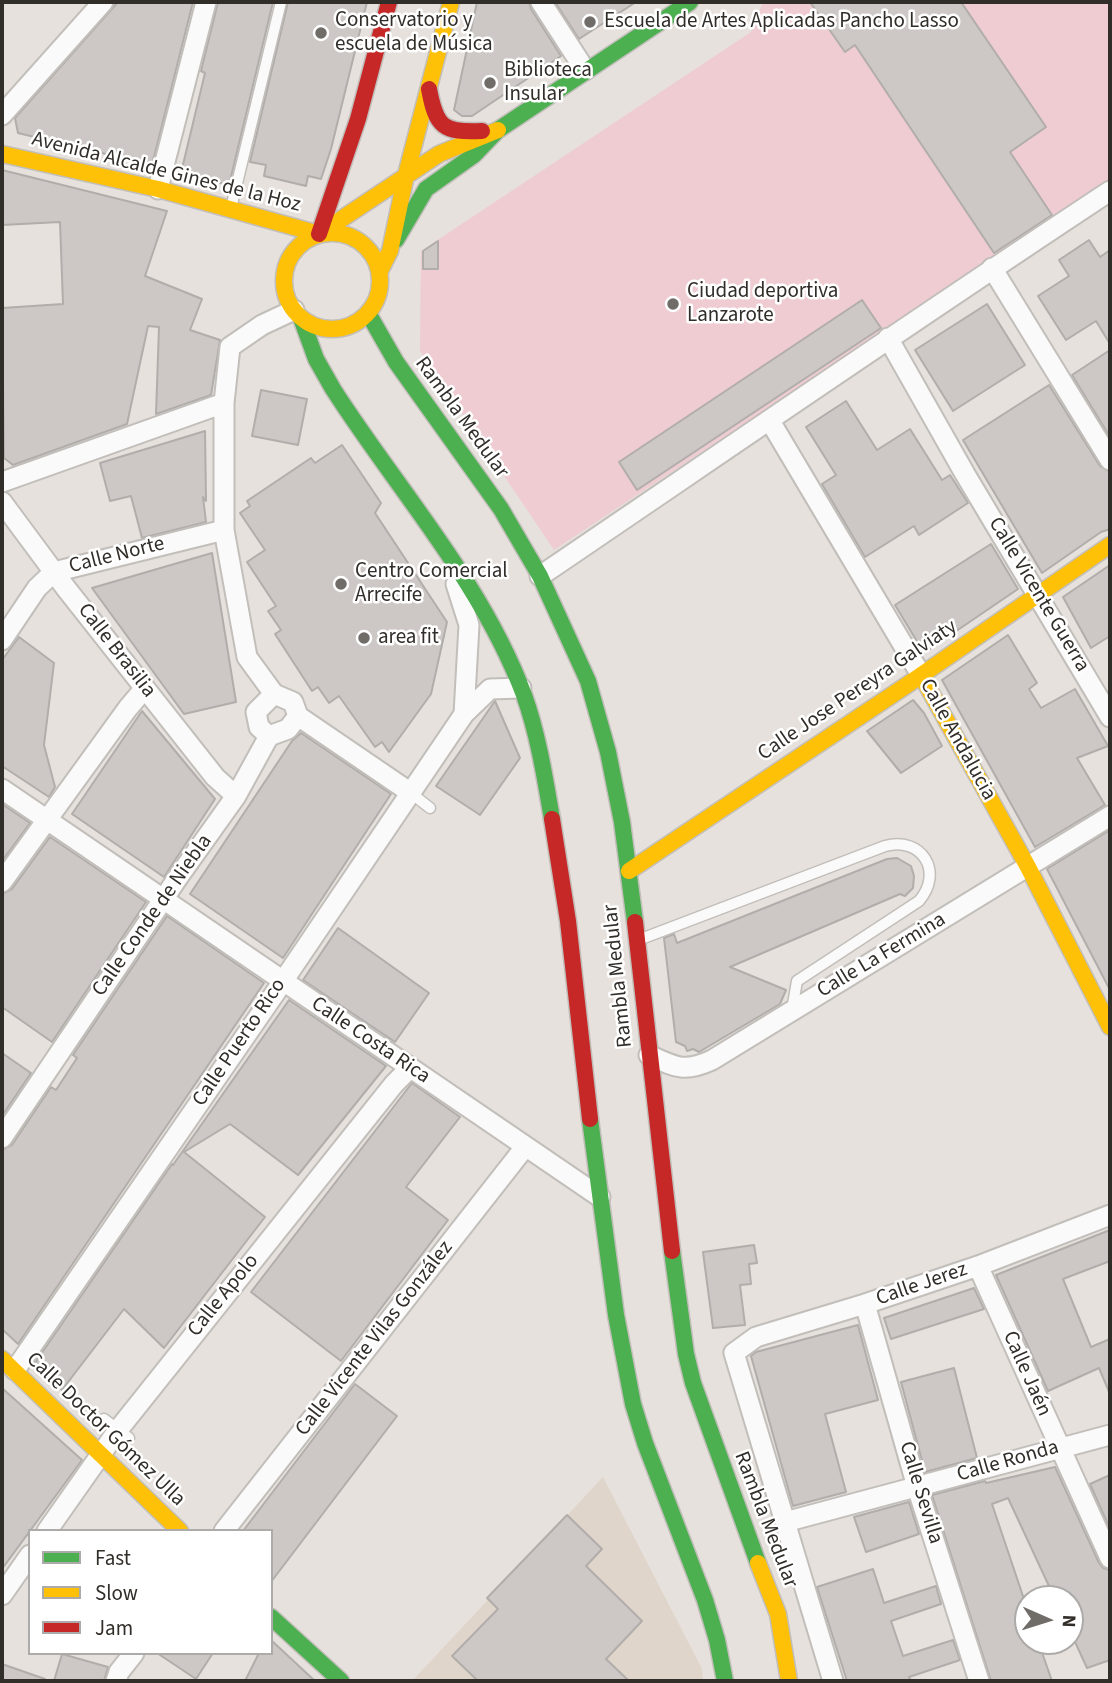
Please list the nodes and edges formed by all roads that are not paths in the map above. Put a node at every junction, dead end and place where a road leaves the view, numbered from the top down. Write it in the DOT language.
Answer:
graph roads {
  1 [pos="103,2"];
  2 [pos="206,2"];
  3 [pos="281,2"];
  4 [pos="389,2"];
  5 [pos="452,2"];
  6 [pos="541,2"];
  7 [pos="690,2"];
  8 [pos="585,71"];
  9 [pos="429,89"];
  10 [pos="2,115"];
  11 [pos="498,130"];
  12 [pos="2,154"];
  13 [pos="406,175"];
  14 [pos="158,189"];
  15 [pos="1110,191"];
  16 [pos="230,208"];
  17 [pos="320,234"];
  18 [pos="390,251"];
  19 [pos="992,268"];
  20 [pos="380,271"];
  21 [pos="368,313"];
  22 [pos="298,314"];
  23 [pos="888,338"];
  24 [pos="224,402"];
  25 [pos="770,421"];
  26 [pos="1110,460"];
  27 [pos="2,482"];
  28 [pos="2,502"];
  29 [pos="224,530"];
  30 [pos="1110,545"];
  31 [pos="449,561"];
  32 [pos="54,572"];
  33 [pos="540,576"];
  34 [pos="1038,594"];
  35 [pos="2,640"];
  36 [pos="921,675"];
  37 [pos="145,688"];
  38 [pos="521,688"];
  39 [pos="274,694"];
  40 [pos="464,714"];
  41 [pos="298,716"];
  42 [pos="1110,716"];
  43 [pos="269,736"];
  44 [pos="2,789"];
  45 [pos="411,793"];
  46 [pos="236,796"];
  47 [pos="430,808"];
  48 [pos="1110,816"];
  49 [pos="48,819"];
  50 [pos="1028,867"];
  51 [pos="629,871"];
  52 [pos="2,882"];
  53 [pos="165,899"];
  54 [pos="637,940"];
  55 [pos="283,979"];
  56 [pos="792,1010"];
  57 [pos="1110,1027"];
  58 [pos="649,1055"];
  59 [pos="410,1068"];
  60 [pos="2,1138"];
  61 [pos="525,1147"];
  62 [pos="600,1197"];
  63 [pos="1110,1215"];
  64 [pos="978,1266"];
  65 [pos="865,1304"];
  66 [pos="8,1365"];
  67 [pos="1110,1435"];
  68 [pos="1059,1447"];
  69 [pos="100,1455"];
  70 [pos="917,1488"];
  71 [pos="785,1522"];
  72 [pos="48,1529"];
  73 [pos="178,1529"];
  74 [pos="226,1529"];
  75 [pos="28,1558"];
  76 [pos="1110,1558"];
  77 [pos="2,1595"];
  78 [pos="273,1619"];
  79 [pos="133,1655"];
  80 [pos="116,1681"];
  81 [pos="341,1681"];
  82 [pos="725,1681"];
  83 [pos="789,1681"];
  84 [pos="833,1681"];
  85 [pos="979,1681"];
  1 -- 10 [label="street"];
  2 -- 14 [label="street"];
  3 -- 16 [label="lane"];
  4 -- 17 [label="main road"];
  5 -- 9 [label="main road"];
  6 -- 8 [label="street"];
  7 -- 8 [label="main road"];
  8 -- 11 [label="main road"];
  9 -- 11 [label="main road"];
  9 -- 13 [label="main road"];
  11 -- 13 [label="main road"];
  11 -- 18 [label="main road"];
  12 -- 14 [label="main road, Avenida Alcalde Gines de la Hoz"];
  13 -- 17 [label="main road"];
  13 -- 18 [label="main road"];
  14 -- 16 [label="main road, Avenida Alcalde Gines de la Hoz"];
  15 -- 19 [label="street"];
  16 -- 17 [label="main road, Avenida Alcalde Gines de la Hoz"];
  17 -- 20 [label="main road"];
  17 -- 22 [label="main road"];
  18 -- 20 [label="main road"];
  19 -- 23 [label="street"];
  19 -- 26 [label="street"];
  20 -- 21 [label="main road"];
  21 -- 22 [label="main road"];
  21 -- 33 [label="main road, Rambla Medular"];
  22 -- 24 [label="street"];
  22 -- 31 [label="main road"];
  23 -- 25 [label="street"];
  23 -- 34 [label="street, Calle Vicente Guerra"];
  24 -- 27 [label="street"];
  24 -- 29 [label="street"];
  25 -- 33 [label="street"];
  25 -- 36 [label="street, Calle Andalucia"];
  28 -- 32 [label="street, Calle Brasilia"];
  29 -- 32 [label="street, Calle Norte"];
  29 -- 39 [label="street"];
  30 -- 34 [label="main road, Calle Jose Pereyra Galviaty"];
  31 -- 38 [label="main road"];
  31 -- 40 [label="street"];
  32 -- 35 [label="street, Calle Norte"];
  32 -- 37 [label="street, Calle Brasilia"];
  33 -- 51 [label="main road, Rambla Medular"];
  34 -- 36 [label="main road, Calle Jose Pereyra Galviaty"];
  34 -- 42 [label="street, Calle Vicente Guerra"];
  36 -- 50 [label="main road, Calle Andalucia"];
  36 -- 51 [label="main road, Calle Jose Pereyra Galviaty"];
  37 -- 46 [label="street, Calle Brasilia"];
  37 -- 49 [label="street"];
  38 -- 40 [label="street, Calle Puerto Rico"];
  38 -- 62 [label="main road"];
  39 -- 41 [label="street"];
  39 -- 43 [label="street"];
  40 -- 45 [label="street, Calle Puerto Rico"];
  41 -- 43 [label="street"];
  41 -- 45 [label="street"];
  43 -- 46 [label="street, Calle Conde de Niebla"];
  44 -- 49 [label="street, Calle Costa Rica"];
  45 -- 47 [label="lane"];
  45 -- 55 [label="street, Calle Puerto Rico"];
  46 -- 53 [label="street, Calle Conde de Niebla"];
  48 -- 50 [label="street, Calle La Fermina"];
  49 -- 52 [label="street"];
  49 -- 53 [label="street, Calle Costa Rica"];
  50 -- 56 [label="street, Calle La Fermina"];
  50 -- 57 [label="main road, Calle Andalucia"];
  51 -- 54 [label="main road, Rambla Medular"];
  53 -- 55 [label="street, Calle Costa Rica"];
  53 -- 60 [label="street, Calle Conde de Niebla"];
  54 -- 56 [label="lane"];
  54 -- 58 [label="main road, Rambla Medular"];
  55 -- 59 [label="street, Calle Costa Rica"];
  55 -- 66 [label="street, Calle Puerto Rico"];
  56 -- 58 [label="street, Calle La Fermina"];
  58 -- 83 [label="main road, Rambla Medular"];
  59 -- 61 [label="street, Calle Costa Rica"];
  59 -- 69 [label="street, Calle Apolo"];
  61 -- 62 [label="street, Calle Costa Rica"];
  61 -- 74 [label="street, Calle Vicente Vilas González"];
  62 -- 82 [label="main road"];
  63 -- 64 [label="street, Calle Jerez"];
  64 -- 65 [label="street, Calle Jerez"];
  64 -- 68 [label="street, Calle Jaén"];
  65 -- 70 [label="street, Calle Sevilla"];
  65 -- 71 [label="street, Calle Jerez"];
  66 -- 69 [label="main road, Calle Doctor Gómez Ulla"];
  67 -- 68 [label="street, Calle Ronda"];
  68 -- 70 [label="street, Calle Ronda"];
  68 -- 76 [label="street, Calle Jaén"];
  69 -- 72 [label="street, Calle Apolo"];
  69 -- 73 [label="main road, Calle Doctor Gómez Ulla"];
  70 -- 71 [label="street, Calle Ronda"];
  70 -- 85 [label="street, Calle Sevilla"];
  71 -- 84 [label="street"];
  75 -- 77 [label="street"];
  78 -- 81 [label="main road"];
  79 -- 80 [label="street"];
}
